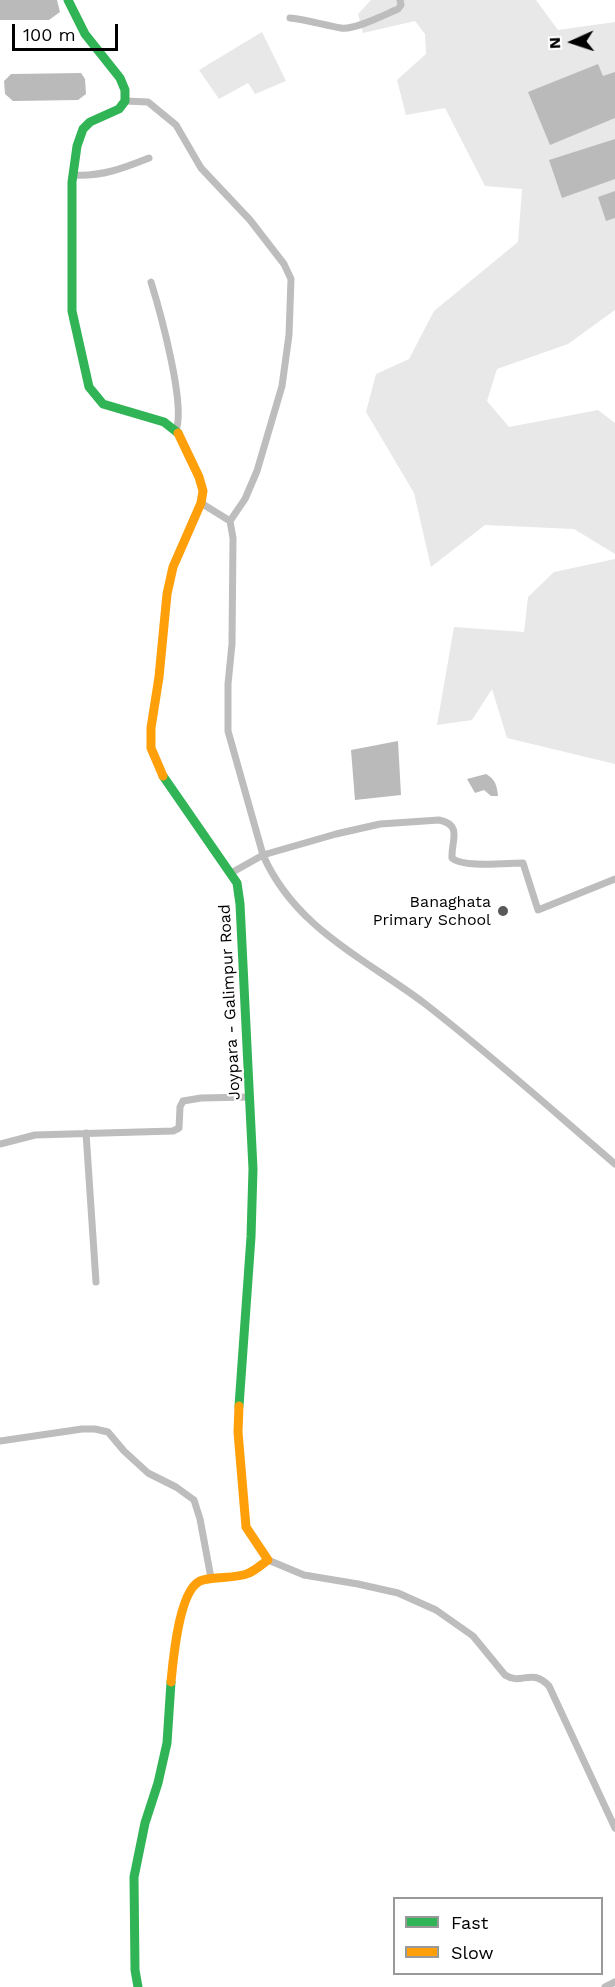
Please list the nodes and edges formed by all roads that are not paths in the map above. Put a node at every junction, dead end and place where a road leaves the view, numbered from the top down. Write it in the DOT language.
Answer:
graph roads {
  1 [pos="68,0"];
  2 [pos="400,0"];
  3 [pos="290,18"];
  4 [pos="125,101"];
  5 [pos="149,158"];
  6 [pos="73,175"];
  7 [pos="151,282"];
  8 [pos="176,430"];
  9 [pos="201,503"];
  10 [pos="230,521"];
  11 [pos="262,855"];
  12 [pos="231,873"];
  13 [pos="615,879"];
  14 [pos="250,1097"];
  15 [pos="86,1133"];
  16 [pos="0,1144"];
  17 [pos="615,1164"];
  18 [pos="96,1282"];
  19 [pos="0,1442"];
  20 [pos="268,1560"];
  21 [pos="211,1578"];
  22 [pos="615,1828"];
  23 [pos="615,1982"];
  24 [pos="138,1987"];
  25 [pos="604,1987"];
  1 -- 4 [label="street"];
  2 -- 3 [label="street"];
  4 -- 6 [label="street"];
  4 -- 10 [label="street"];
  5 -- 6 [label="street"];
  6 -- 8 [label="street"];
  7 -- 8 [label="street"];
  8 -- 9 [label="street"];
  9 -- 10 [label="street"];
  9 -- 12 [label="street, Joypara - Galimpur Road"];
  10 -- 11 [label="street"];
  11 -- 12 [label="street"];
  11 -- 13 [label="street"];
  11 -- 17 [label="street"];
  12 -- 14 [label="street, Joypara - Galimpur Road"];
  14 -- 15 [label="street"];
  14 -- 20 [label="street, Joypara - Galimpur Road"];
  15 -- 16 [label="street"];
  15 -- 18 [label="street"];
  19 -- 21 [label="street"];
  20 -- 21 [label="street"];
  20 -- 22 [label="street"];
  21 -- 24 [label="street"];
  23 -- 25 [label="street"];
}
